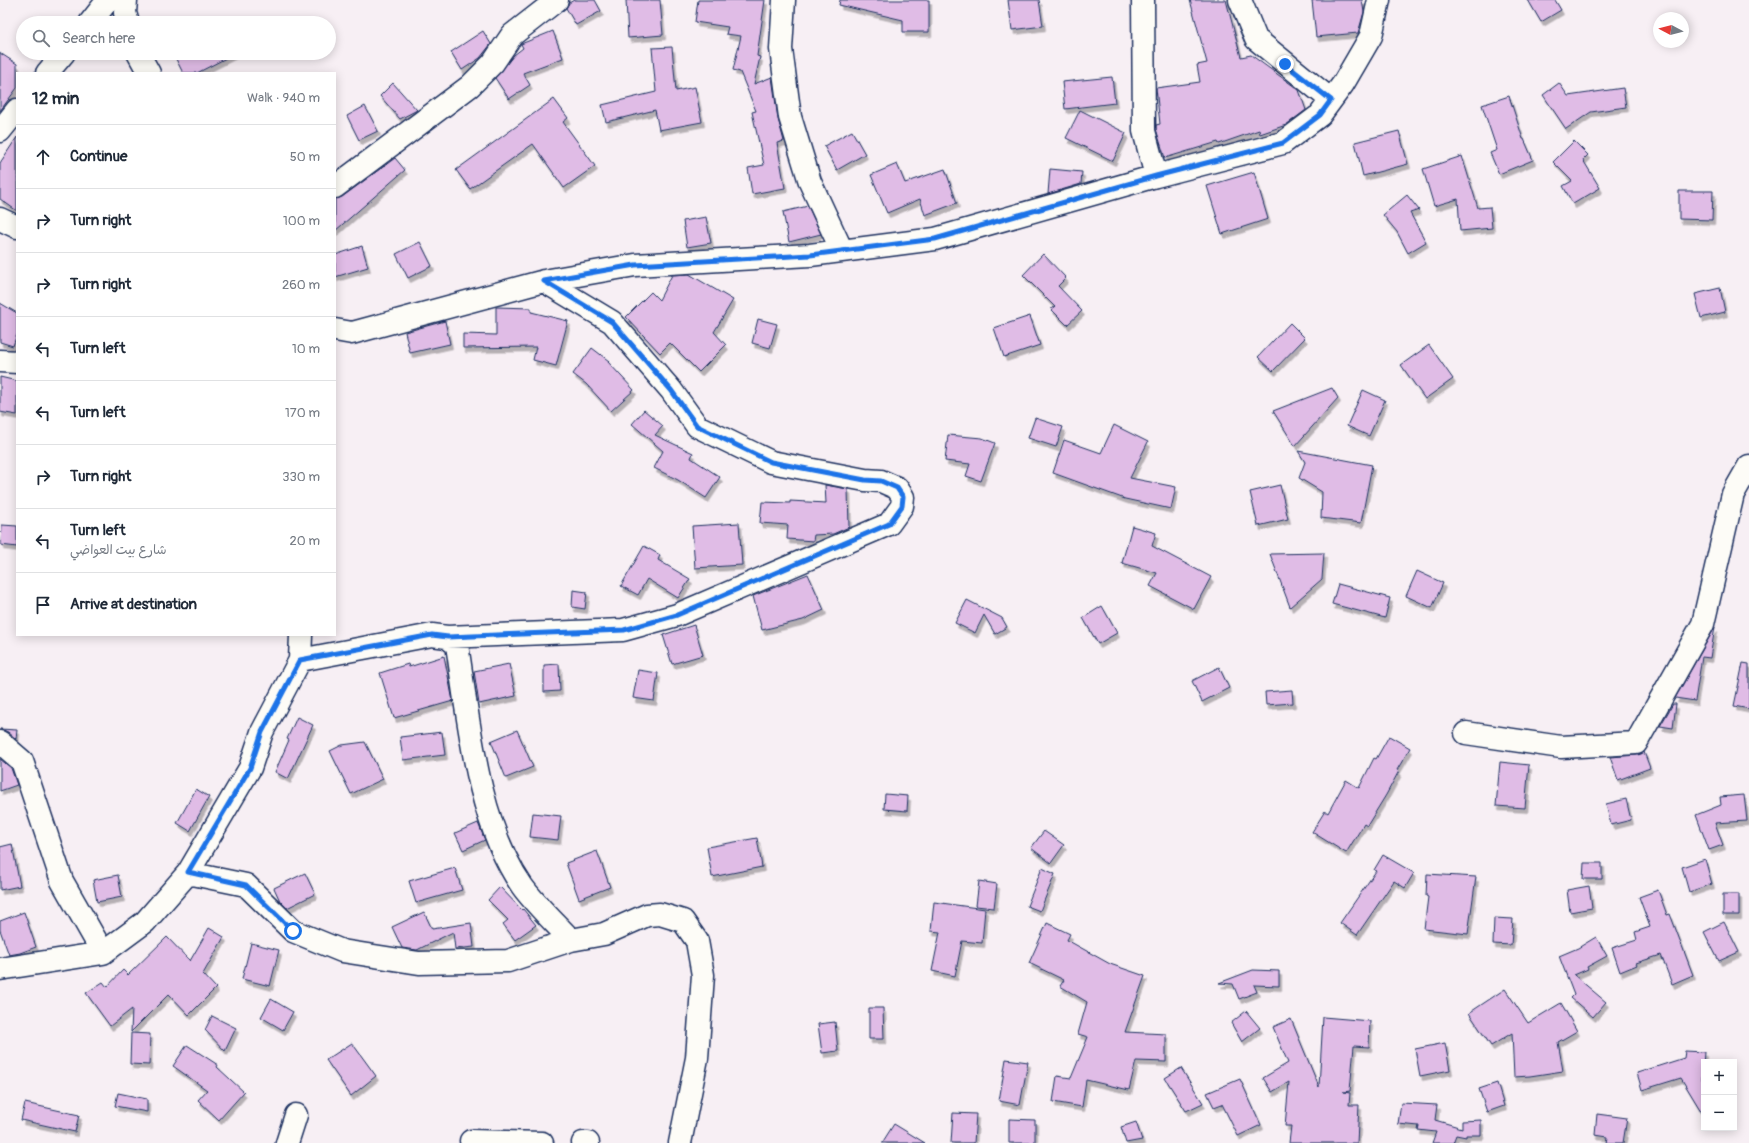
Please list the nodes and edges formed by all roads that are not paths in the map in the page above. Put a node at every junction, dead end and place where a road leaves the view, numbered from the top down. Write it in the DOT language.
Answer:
graph roads {
  1 [pos="108,0"];
  2 [pos="126,0"];
  3 [pos="557,0"];
  4 [pos="784,0"];
  5 [pos="1143,0"];
  6 [pos="1240,0"];
  7 [pos="1379,0"];
  8 [pos="95,16"];
  9 [pos="126,16"];
  10 [pos="58,60"];
  11 [pos="142,60"];
  12 [pos="48,72"];
  13 [pos="148,72"];
  14 [pos="1331,100"];
  15 [pos="16,111"];
  16 [pos="0,131"];
  17 [pos="1156,176"];
  18 [pos="336,186"];
  19 [pos="0,219"];
  20 [pos="16,227"];
  21 [pos="842,251"];
  22 [pos="544,281"];
  23 [pos="336,330"];
  24 [pos="0,361"];
  25 [pos="16,362"];
  26 [pos="1749,466"];
  27 [pos="301,636"];
  28 [pos="448,637"];
  29 [pos="300,660"];
  30 [pos="1466,733"];
  31 [pos="0,742"];
  32 [pos="188,872"];
  33 [pos="571,940"];
  34 [pos="103,953"];
  35 [pos="0,969"];
  36 [pos="296,1115"];
  37 [pos="471,1141"];
  38 [pos="287,1143"];
  39 [pos="542,1143"];
  40 [pos="583,1143"];
  41 [pos="588,1143"];
  42 [pos="680,1143"];
  1 -- 8 [label="street"];
  2 -- 9 [label="street"];
  3 -- 18 [label="street"];
  4 -- 21 [label="street"];
  5 -- 17 [label="street"];
  6 -- 14 [label="street"];
  7 -- 14 [label="street"];
  10 -- 12 [label="street"];
  11 -- 13 [label="street"];
  14 -- 17 [label="street"];
  15 -- 16 [label="street"];
  17 -- 21 [label="street"];
  19 -- 20 [label="street"];
  21 -- 22 [label="street"];
  22 -- 23 [label="street"];
  22 -- 28 [label="street"];
  24 -- 25 [label="street"];
  26 -- 30 [label="street"];
  27 -- 29 [label="street"];
  28 -- 29 [label="street"];
  28 -- 33 [label="street"];
  29 -- 32 [label="street"];
  31 -- 34 [label="street"];
  32 -- 33 [label="street"];
  32 -- 34 [label="street"];
  33 -- 42 [label="street"];
  34 -- 35 [label="street"];
  36 -- 38 [label="street"];
  37 -- 39 [label="street"];
  40 -- 41 [label="street"];
}
